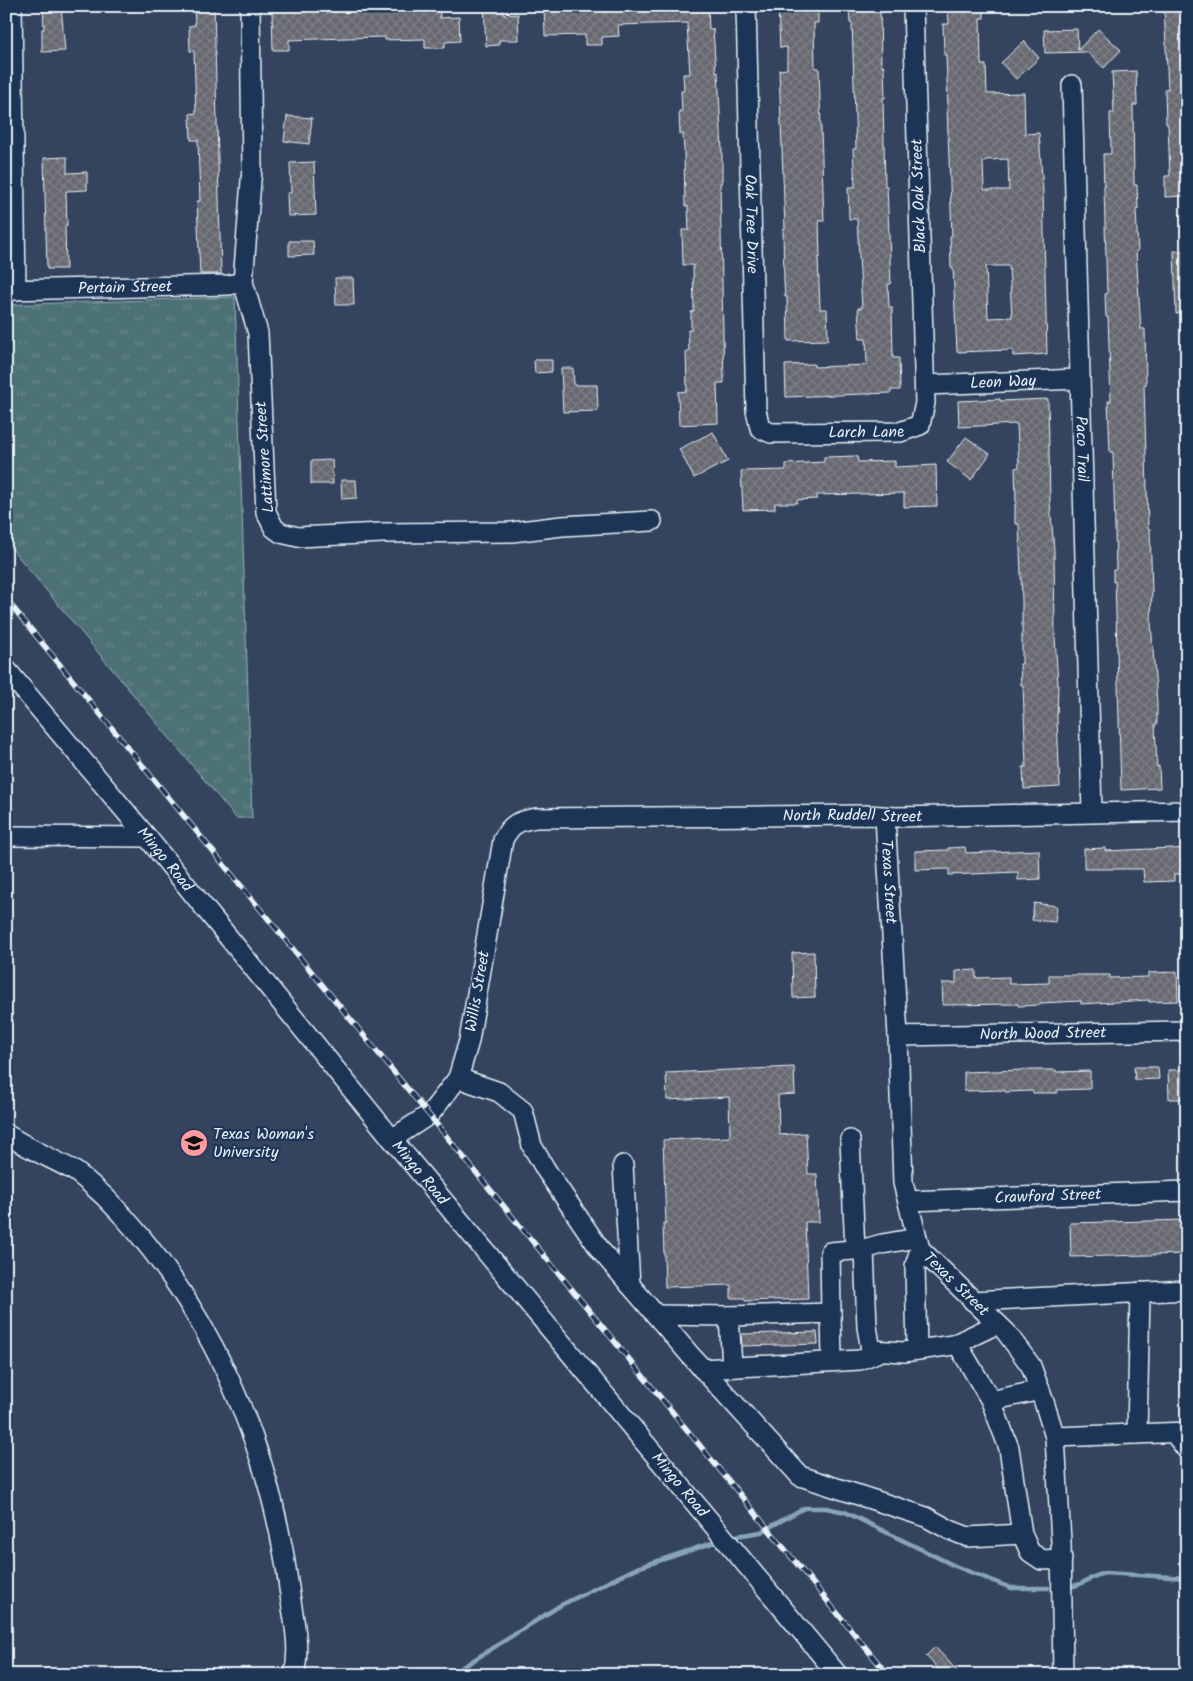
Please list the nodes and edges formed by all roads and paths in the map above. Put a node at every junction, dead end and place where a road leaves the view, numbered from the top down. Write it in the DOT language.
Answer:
graph roads {
  1 [pos="12,6"];
  2 [pos="250,6"];
  3 [pos="746,6"];
  4 [pos="913,6"];
  5 [pos="1072,85"];
  6 [pos="244,282"];
  7 [pos="11,290"];
  8 [pos="1079,379"];
  9 [pos="925,385"];
  10 [pos="771,434"];
  11 [pos="652,521"];
  12 [pos="6,670"];
  13 [pos="1187,811"];
  14 [pos="1092,812"];
  15 [pos="886,817"];
  16 [pos="519,821"];
  17 [pos="6,836"];
  18 [pos="147,837"];
  19 [pos="1187,1031"];
  20 [pos="898,1036"];
  21 [pos="458,1078"];
  22 [pos="6,1134"];
  23 [pos="392,1139"];
  24 [pos="850,1140"];
  25 [pos="623,1165"];
  26 [pos="1187,1191"];
  27 [pos="908,1202"];
  28 [pos="919,1244"];
  29 [pos="860,1250"];
  30 [pos="630,1285"];
  31 [pos="1187,1290"];
  32 [pos="1140,1292"];
  33 [pos="974,1301"];
  34 [pos="830,1313"];
  35 [pos="656,1316"];
  36 [pos="729,1316"];
  37 [pos="997,1324"];
  38 [pos="957,1343"];
  39 [pos="917,1350"];
  40 [pos="881,1351"];
  41 [pos="832,1362"];
  42 [pos="732,1367"];
  43 [pos="702,1369"];
  44 [pos="1040,1390"];
  45 [pos="992,1401"];
  46 [pos="1180,1432"];
  47 [pos="1137,1434"];
  48 [pos="1055,1437"];
  49 [pos="1187,1450"];
  50 [pos="1022,1534"];
  51 [pos="1062,1559"];
  52 [pos="294,1675"];
  53 [pos="838,1675"];
  54 [pos="1063,1675"];
  1 -- 7 [label="street"];
  2 -- 6 [label="street, Lattimore Street"];
  3 -- 10 [label="street, Oak Tree Drive"];
  4 -- 9 [label="street, Black Oak Street"];
  5 -- 8 [label="street, Paco Trail"];
  6 -- 7 [label="street, Pertain Street"];
  6 -- 11 [label="street, Lattimore Street"];
  8 -- 9 [label="street, Leon Way"];
  8 -- 14 [label="street, Paco Trail"];
  9 -- 10 [label="street, Larch Lane"];
  12 -- 18 [label="street, Mingo Road"];
  13 -- 14 [label="street, North Ruddell Street"];
  14 -- 15 [label="street, North Ruddell Street"];
  15 -- 16 [label="street, North Ruddell Street"];
  15 -- 20 [label="street, Texas Street"];
  16 -- 21 [label="street, Willis Street"];
  17 -- 18 [label="street"];
  18 -- 23 [label="street, Mingo Road"];
  19 -- 20 [label="street, North Wood Street"];
  20 -- 27 [label="street, Texas Street"];
  21 -- 23 [label="street, Willis Street"];
  21 -- 30 [label="street"];
  22 -- 52 [label="street"];
  23 -- 53 [label="street, Mingo Road"];
  24 -- 29 [label="street"];
  25 -- 30 [label="street"];
  26 -- 27 [label="street, Crawford Street"];
  27 -- 28 [label="street, Texas Street"];
  28 -- 29 [label="street"];
  28 -- 33 [label="street, Texas Street"];
  28 -- 39 [label="street"];
  29 -- 34 [label="street"];
  29 -- 40 [label="street"];
  30 -- 35 [label="street"];
  31 -- 32 [label="street"];
  32 -- 33 [label="street"];
  32 -- 47 [label="street"];
  33 -- 37 [label="street, Texas Street"];
  34 -- 36 [label="street"];
  34 -- 41 [label="street"];
  35 -- 36 [label="street"];
  35 -- 43 [label="street"];
  36 -- 42 [label="street"];
  37 -- 38 [label="street"];
  37 -- 44 [label="street, Texas Street"];
  38 -- 39 [label="street"];
  38 -- 45 [label="street"];
  39 -- 40 [label="street"];
  40 -- 41 [label="street"];
  41 -- 42 [label="street"];
  42 -- 43 [label="street"];
  43 -- 50 [label="street"];
  44 -- 45 [label="street"];
  44 -- 48 [label="street, Texas Street"];
  45 -- 50 [label="street"];
  46 -- 47 [label="street"];
  46 -- 49 [label="street"];
  47 -- 48 [label="street"];
  48 -- 51 [label="street, Texas Street"];
  50 -- 51 [label="street"];
  51 -- 54 [label="street, Texas Street"];
}
